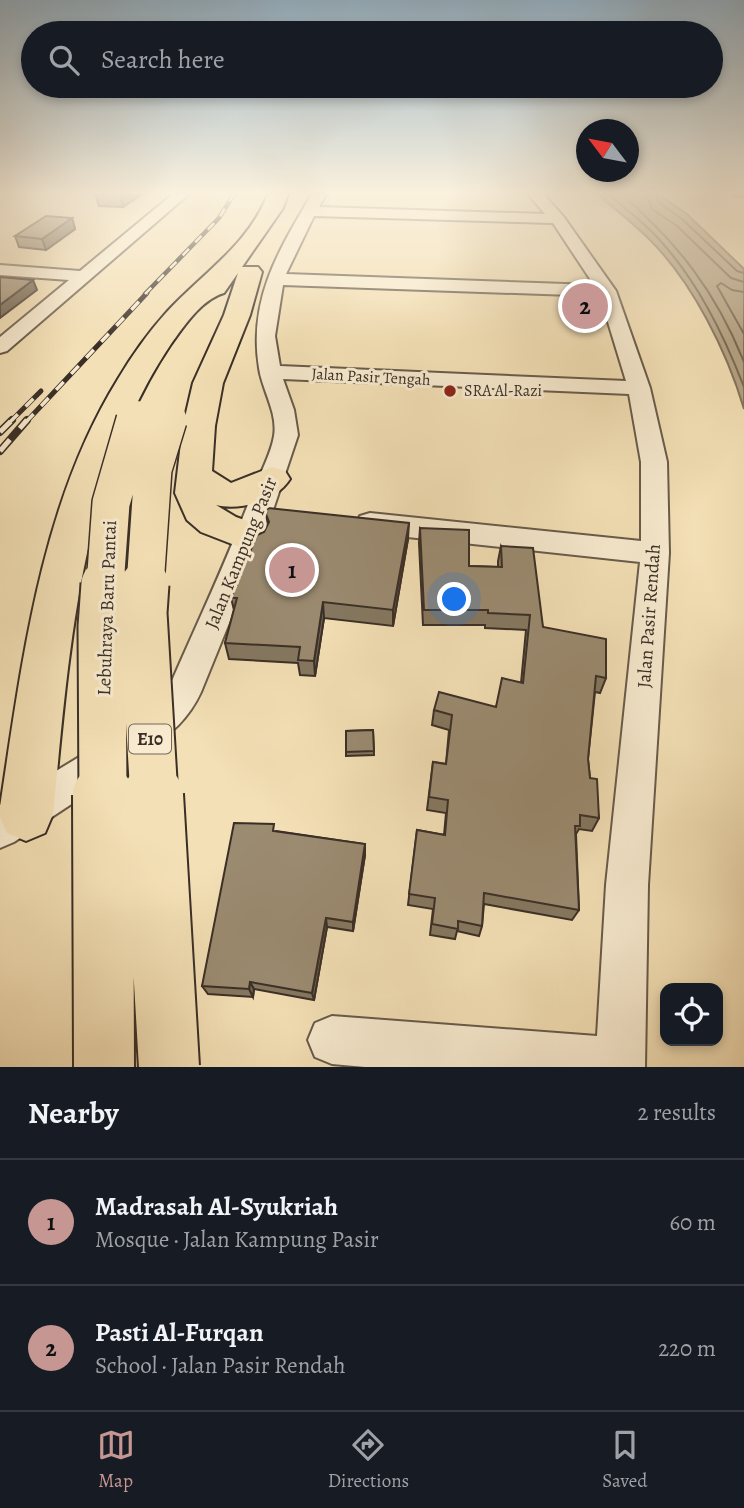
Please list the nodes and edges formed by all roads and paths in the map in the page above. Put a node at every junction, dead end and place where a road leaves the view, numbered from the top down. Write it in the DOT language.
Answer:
graph roads {
  1 [pos="116,244"];
  2 [pos="260,244"];
  3 [pos="272,244"];
  4 [pos="575,244"];
  5 [pos="0,270"];
  6 [pos="251,273"];
  7 [pos="0,279"];
  8 [pos="68,280"];
  9 [pos="607,291"];
  10 [pos="0,326"];
  11 [pos="0,347"];
  12 [pos="271,372"];
  13 [pos="639,388"];
  14 [pos="153,415"];
  15 [pos="194,474"];
  16 [pos="267,510"];
  17 [pos="341,520"];
  18 [pos="655,553"];
  19 [pos="13,821"];
  20 [pos="332,1040"];
  21 [pos="620,1065"];
  22 [pos="104,1067"];
  23 [pos="169,1067"];
  1 -- 8 [label="street"];
  2 -- 6 [label="highway, Lebuhraya Baru Pantai / E10"];
  3 -- 6 [label="highway, Lebuhraya Baru Pantai / E10"];
  4 -- 9 [label="street, Jalan Pasir Rendah"];
  5 -- 8 [label="street"];
  6 -- 9 [label="street"];
  6 -- 12 [label="street, Jalan Kampung Pasir"];
  6 -- 14 [label="highway, Lebuhraya Baru Pantai / E10"];
  6 -- 15 [label="highway"];
  6 -- 19 [label="highway"];
  7 -- 8 [label="street"];
  8 -- 10 [label="street"];
  8 -- 11 [label="street"];
  9 -- 13 [label="street, Jalan Pasir Rendah"];
  12 -- 13 [label="street, Jalan Pasir Tengah"];
  12 -- 16 [label="street, Jalan Kampung Pasir"];
  13 -- 18 [label="street, Jalan Pasir Rendah"];
  14 -- 22 [label="highway, Lebuhraya Baru Pantai / E10, bridge"];
  14 -- 23 [label="highway, Lebuhraya Baru Pantai / E10, bridge"];
  15 -- 16 [label="highway"];
  15 -- 16 [label="highway"];
  16 -- 19 [label="street, Jalan Kampung Pasir"];
  17 -- 18 [label="street"];
  18 -- 21 [label="street, Jalan Pasir Rendah"];
  20 -- 21 [label="street"];
}
